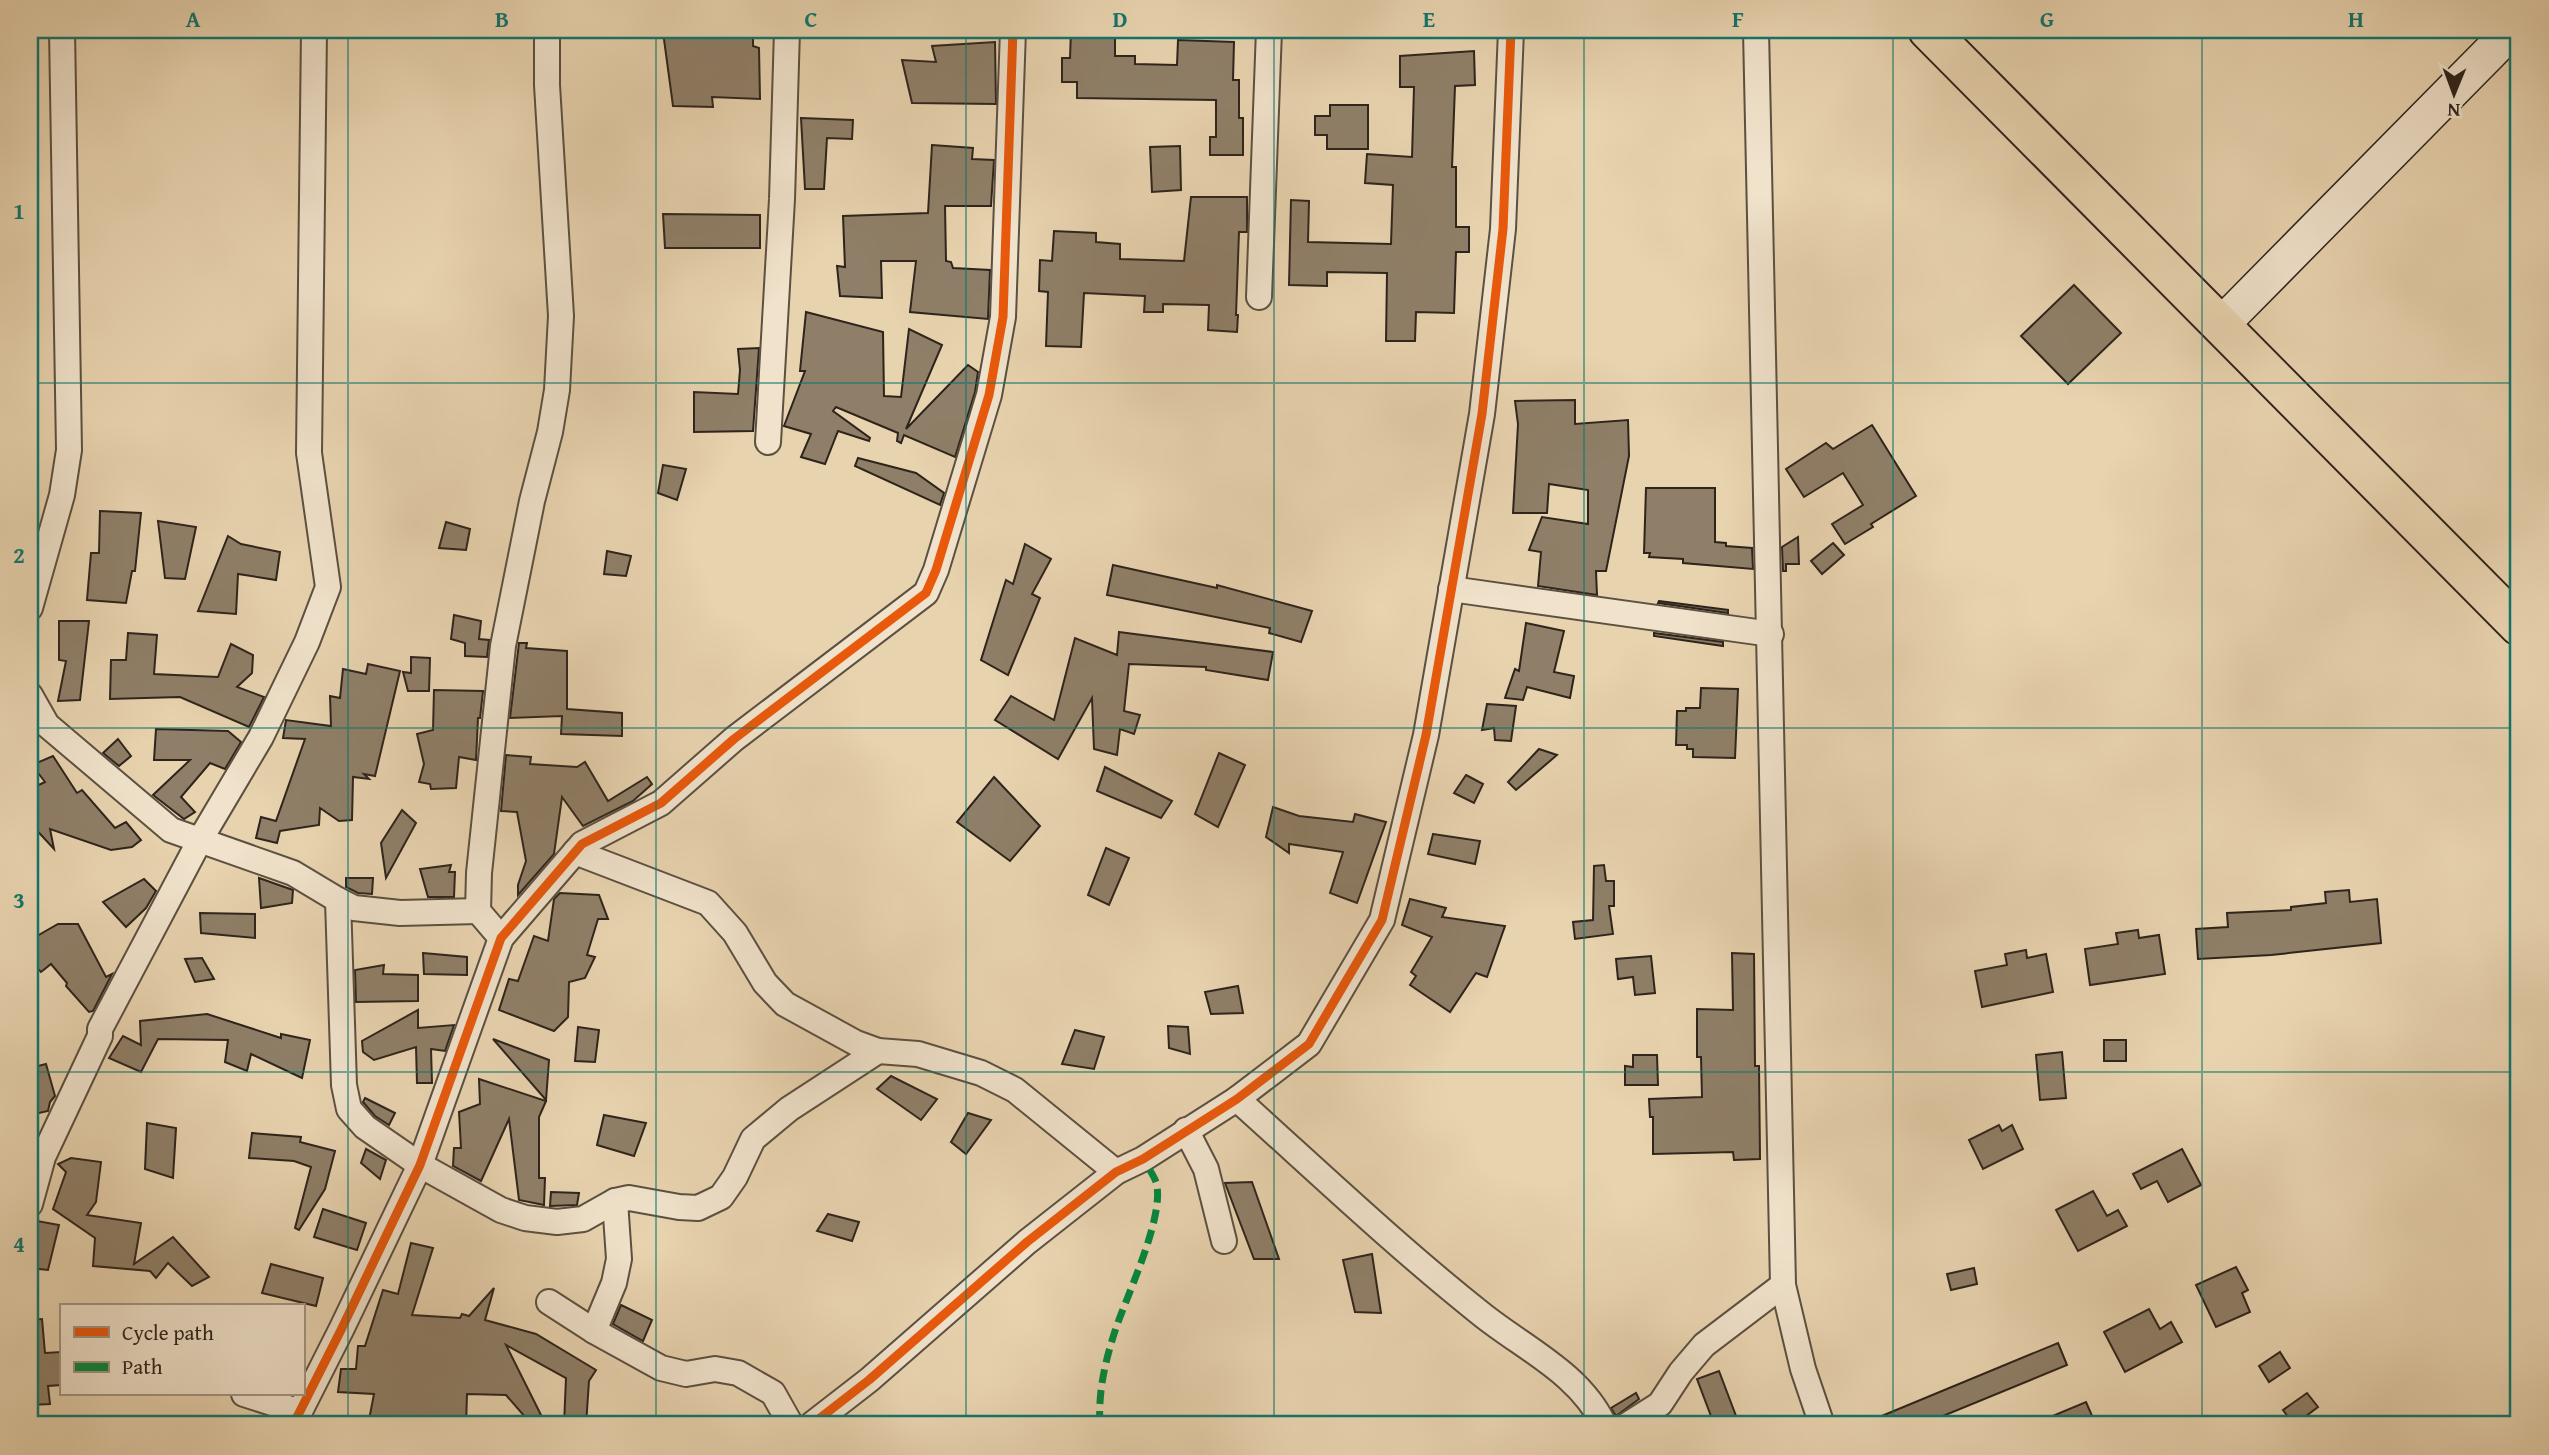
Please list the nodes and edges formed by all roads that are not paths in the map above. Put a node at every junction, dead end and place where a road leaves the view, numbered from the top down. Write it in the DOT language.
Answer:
graph roads {
  1 [pos="62,30"];
  2 [pos="314,30"];
  3 [pos="547,30"];
  4 [pos="788,30"];
  5 [pos="1013,30"];
  6 [pos="1269,30"];
  7 [pos="1510,30"];
  8 [pos="1756,30"];
  9 [pos="1928,30"];
  10 [pos="2512,30"];
  11 [pos="1259,297"];
  12 [pos="2221,326"];
  13 [pos="768,443"];
  14 [pos="1451,589"];
  15 [pos="30,608"];
  16 [pos="2519,626"];
  17 [pos="1771,634"];
  18 [pos="30,695"];
  19 [pos="200,840"];
  20 [pos="575,852"];
  21 [pos="338,901"];
  22 [pos="478,911"];
  23 [pos="501,938"];
  24 [pos="877,1051"];
  25 [pos="1237,1099"];
  26 [pos="1186,1130"];
  27 [pos="420,1165"];
  28 [pos="1116,1172"];
  29 [pos="615,1201"];
  30 [pos="30,1204"];
  31 [pos="1224,1241"];
  32 [pos="1783,1285"];
  33 [pos="549,1302"];
  34 [pos="594,1331"];
  35 [pos="248,1396"];
  36 [pos="296,1418"];
  37 [pos="791,1425"];
  38 [pos="811,1425"];
  39 [pos="1604,1425"];
  40 [pos="1627,1425"];
  41 [pos="1822,1425"];
  1 -- 15 [label="street"];
  2 -- 19 [label="street"];
  3 -- 22 [label="street"];
  4 -- 13 [label="street"];
  5 -- 20 [label="street"];
  6 -- 11 [label="street"];
  7 -- 14 [label="street"];
  8 -- 17 [label="street"];
  9 -- 12 [label="main road"];
  10 -- 12 [label="main road"];
  12 -- 16 [label="main road"];
  14 -- 17 [label="street"];
  14 -- 25 [label="street"];
  17 -- 32 [label="street"];
  18 -- 19 [label="street"];
  19 -- 21 [label="street"];
  19 -- 30 [label="street"];
  20 -- 23 [label="street"];
  20 -- 24 [label="street"];
  21 -- 22 [label="street"];
  21 -- 27 [label="street"];
  22 -- 23 [label="street"];
  23 -- 27 [label="street"];
  24 -- 28 [label="street"];
  24 -- 29 [label="street"];
  25 -- 26 [label="street"];
  25 -- 39 [label="street"];
  26 -- 28 [label="street"];
  26 -- 31 [label="street"];
  27 -- 29 [label="street"];
  27 -- 36 [label="street"];
  28 -- 38 [label="street"];
  29 -- 34 [label="street"];
  32 -- 40 [label="street"];
  32 -- 41 [label="street"];
  33 -- 34 [label="street"];
  34 -- 37 [label="street"];
  35 -- 36 [label="street"];
}
